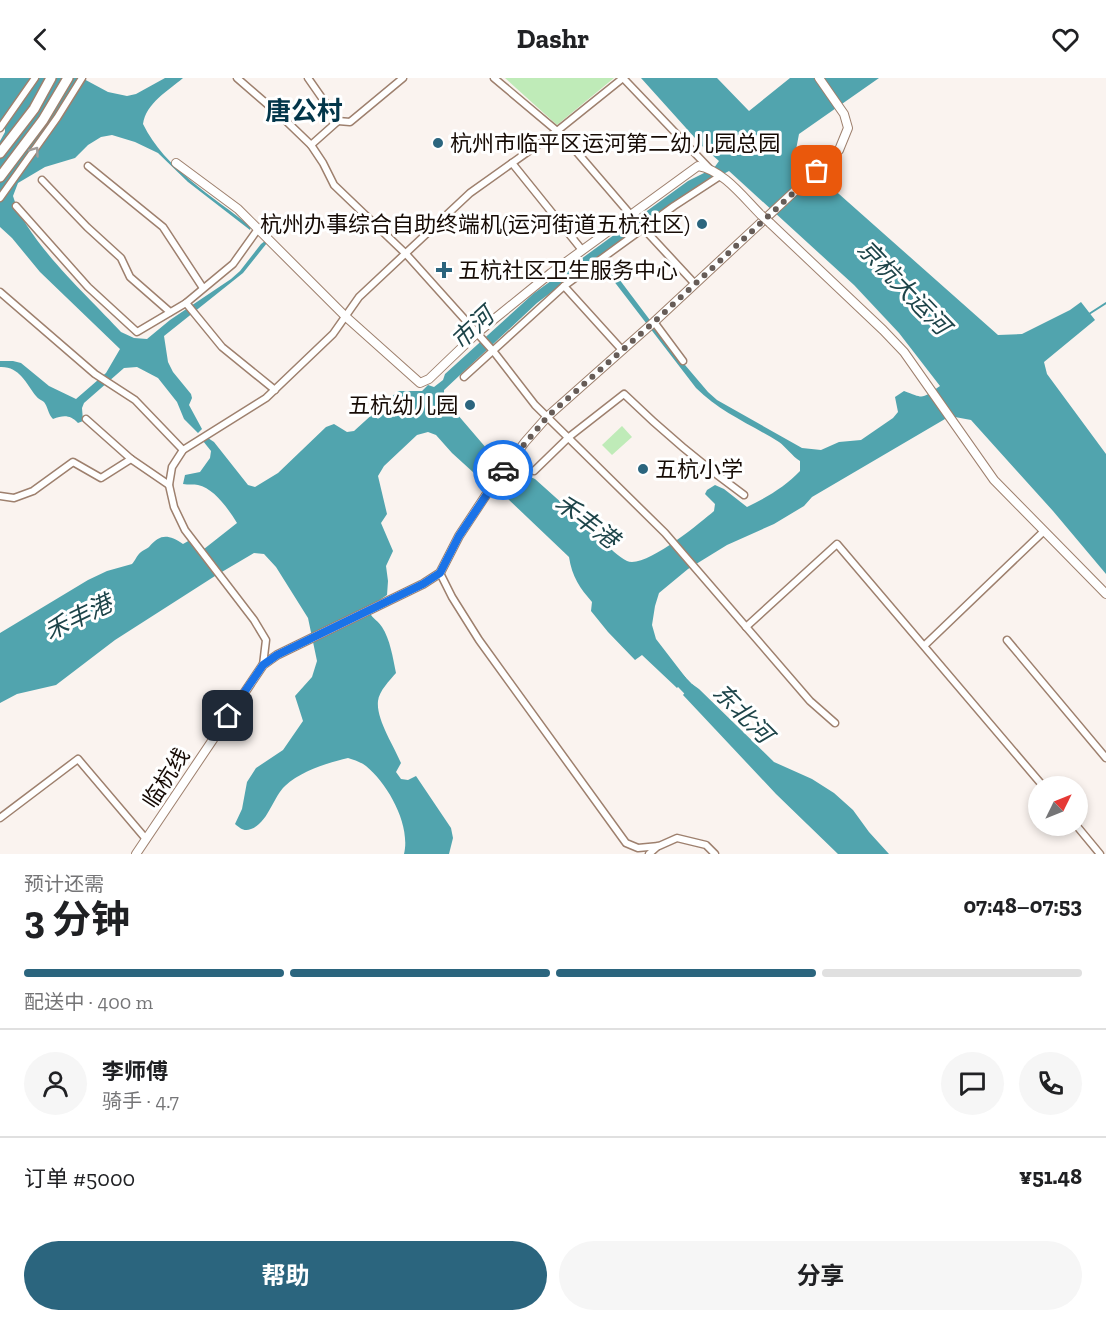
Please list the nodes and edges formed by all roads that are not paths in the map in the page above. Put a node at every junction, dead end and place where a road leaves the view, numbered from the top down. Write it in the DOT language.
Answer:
graph roads {
  1 [pos="35,78"];
  2 [pos="51,78"];
  3 [pos="68,78"];
  4 [pos="82,78"];
  5 [pos="237,78"];
  6 [pos="308,78"];
  7 [pos="403,78"];
  8 [pos="494,78"];
  9 [pos="623,78"];
  10 [pos="819,78"];
  11 [pos="338,121"];
  12 [pos="0,128"];
  13 [pos="557,131"];
  14 [pos="311,145"];
  15 [pos="0,153"];
  16 [pos="176,163"];
  17 [pos="512,163"];
  18 [pos="88,166"];
  19 [pos="709,168"];
  20 [pos="720,176"];
  21 [pos="0,177"];
  22 [pos="42,180"];
  23 [pos="0,198"];
  24 [pos="16,206"];
  25 [pos="630,214"];
  26 [pos="258,229"];
  27 [pos="644,229"];
  28 [pos="582,250"];
  29 [pos="406,254"];
  30 [pos="695,284"];
  31 [pos="564,286"];
  32 [pos="203,288"];
  33 [pos="0,292"];
  34 [pos="186,303"];
  35 [pos="170,312"];
  36 [pos="345,316"];
  37 [pos="651,325"];
  38 [pos="477,333"];
  39 [pos="622,350"];
  40 [pos="494,351"];
  41 [pos="683,361"];
  42 [pos="464,377"];
  43 [pos="275,390"];
  44 [pos="548,416"];
  45 [pos="86,419"];
  46 [pos="569,437"];
  47 [pos="183,450"];
  48 [pos="131,459"];
  49 [pos="534,471"];
  50 [pos="170,485"];
  51 [pos="744,495"];
  52 [pos="0,496"];
  53 [pos="1043,532"];
  54 [pos="440,573"];
  55 [pos="1106,594"];
  56 [pos="746,627"];
  57 [pos="1007,640"];
  58 [pos="925,645"];
  59 [pos="263,665"];
  60 [pos="835,723"];
  61 [pos="1106,758"];
  62 [pos="1035,776"];
  63 [pos="0,818"];
  64 [pos="1085,836"];
  65 [pos="146,840"];
  66 [pos="658,846"];
  67 [pos="136,854"];
  68 [pos="648,854"];
  69 [pos="715,854"];
  70 [pos="1100,854"];
  1 -- 12 [label="street"];
  2 -- 15 [label="main road"];
  3 -- 21 [label="main road"];
  23 -- 4 [label="street, one-way"];
  5 -- 14 [label="street"];
  6 -- 11 [label="street"];
  7 -- 11 [label="street"];
  8 -- 13 [label="street"];
  9 -- 13 [label="street"];
  9 -- 19 [label="street"];
  10 -- 30 [label="street"];
  11 -- 14 [label="street"];
  13 -- 17 [label="street"];
  13 -- 25 [label="street"];
  14 -- 29 [label="street"];
  16 -- 26 [label="street"];
  17 -- 28 [label="street"];
  17 -- 29 [label="street"];
  18 -- 32 [label="street"];
  19 -- 20 [label="street"];
  19 -- 25 [label="street"];
  20 -- 27 [label="street"];
  20 -- 53 [label="street, bridge"];
  22 -- 35 [label="street"];
  24 -- 35 [label="street"];
  25 -- 28 [label="street"];
  26 -- 32 [label="street"];
  26 -- 36 [label="street"];
  27 -- 30 [label="street"];
  27 -- 31 [label="street"];
  28 -- 38 [label="street"];
  29 -- 36 [label="street"];
  29 -- 38 [label="street"];
  30 -- 37 [label="street"];
  31 -- 39 [label="street"];
  31 -- 40 [label="street"];
  32 -- 34 [label="street"];
  33 -- 47 [label="street"];
  34 -- 35 [label="street"];
  34 -- 43 [label="street"];
  36 -- 38 [label="street"];
  36 -- 43 [label="street"];
  37 -- 39 [label="street"];
  37 -- 41 [label="street"];
  38 -- 40 [label="street"];
  39 -- 44 [label="street"];
  40 -- 42 [label="street"];
  40 -- 44 [label="street"];
  43 -- 47 [label="street"];
  44 -- 46 [label="street"];
  44 -- 54 [label="street"];
  45 -- 48 [label="street"];
  46 -- 49 [label="street"];
  46 -- 51 [label="street"];
  46 -- 56 [label="street"];
  47 -- 50 [label="street"];
  48 -- 50 [label="street"];
  48 -- 52 [label="street"];
  50 -- 59 [label="street"];
  53 -- 55 [label="street"];
  53 -- 58 [label="street"];
  54 -- 59 [label="street, 临杭线"];
  54 -- 66 [label="street"];
  56 -- 58 [label="street"];
  56 -- 60 [label="street"];
  57 -- 61 [label="street"];
  58 -- 62 [label="street"];
  59 -- 65 [label="street, 临杭线"];
  63 -- 65 [label="street"];
  64 -- 70 [label="street"];
  65 -- 67 [label="street, 临杭线"];
  66 -- 68 [label="street"];
  66 -- 69 [label="street"];
}
